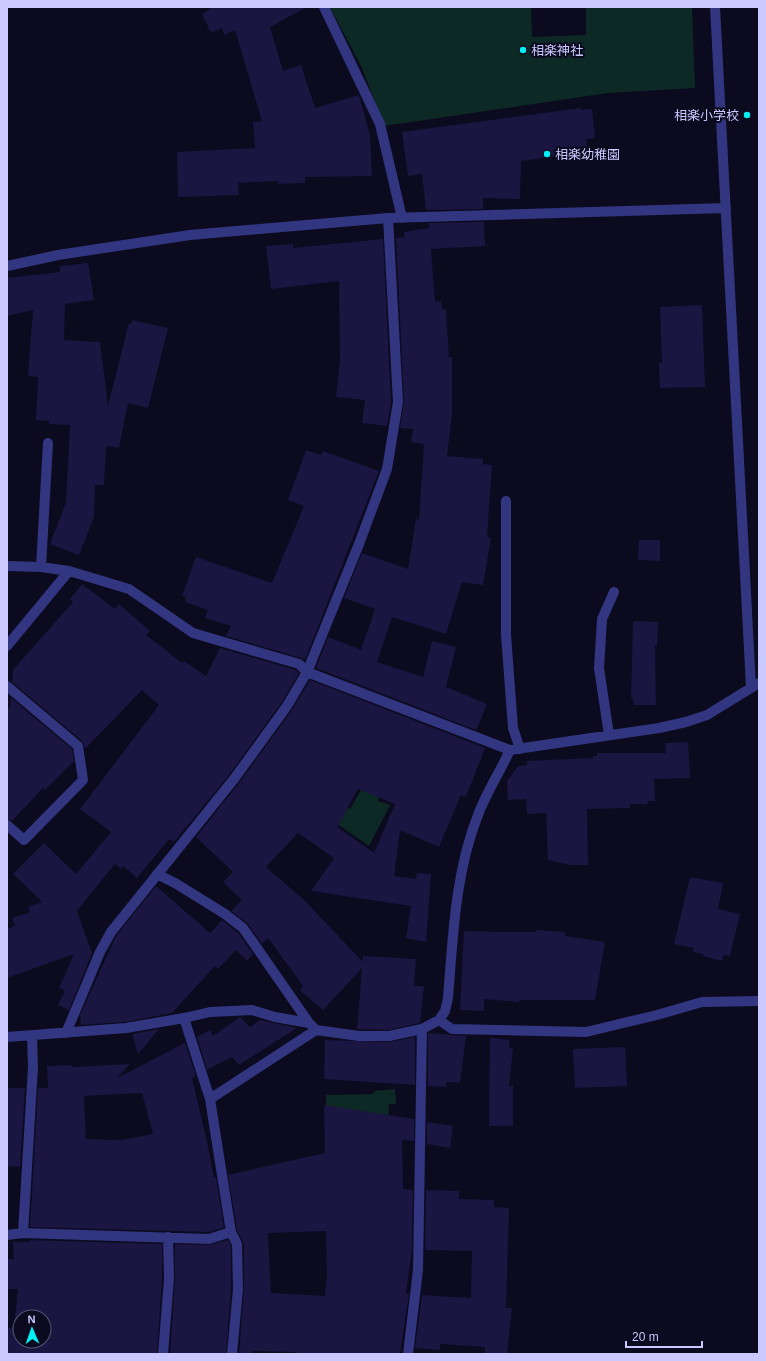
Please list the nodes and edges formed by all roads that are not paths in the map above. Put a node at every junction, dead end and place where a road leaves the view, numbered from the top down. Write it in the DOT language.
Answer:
graph roads {
  1 [pos="324,7"];
  2 [pos="715,7"];
  3 [pos="726,208"];
  4 [pos="388,218"];
  5 [pos="402,218"];
  6 [pos="7,266"];
  7 [pos="48,443"];
  8 [pos="506,501"];
  9 [pos="7,566"];
  10 [pos="41,567"];
  11 [pos="69,571"];
  12 [pos="614,592"];
  13 [pos="7,646"];
  14 [pos="307,672"];
  15 [pos="755,685"];
  16 [pos="7,686"];
  17 [pos="609,735"];
  18 [pos="515,750"];
  19 [pos="7,825"];
  20 [pos="157,874"];
  21 [pos="759,1001"];
  22 [pos="184,1018"];
  23 [pos="439,1020"];
  24 [pos="312,1027"];
  25 [pos="422,1029"];
  26 [pos="66,1034"];
  27 [pos="32,1036"];
  28 [pos="7,1037"];
  29 [pos="210,1099"];
  30 [pos="231,1232"];
  31 [pos="23,1233"];
  32 [pos="7,1235"];
  33 [pos="168,1237"];
  34 [pos="163,1354"];
  35 [pos="232,1354"];
  36 [pos="408,1354"];
  1 -- 5 [label="street"];
  2 -- 3 [label="street"];
  3 -- 5 [label="street"];
  3 -- 15 [label="street"];
  4 -- 5 [label="street"];
  4 -- 6 [label="street"];
  4 -- 14 [label="street"];
  7 -- 10 [label="street"];
  8 -- 18 [label="street"];
  9 -- 10 [label="street"];
  10 -- 11 [label="street"];
  11 -- 13 [label="street"];
  11 -- 14 [label="street"];
  12 -- 17 [label="street"];
  14 -- 18 [label="street"];
  14 -- 20 [label="street"];
  15 -- 17 [label="street"];
  16 -- 19 [label="street"];
  17 -- 18 [label="street"];
  18 -- 23 [label="street"];
  20 -- 24 [label="street"];
  20 -- 26 [label="street"];
  21 -- 23 [label="street"];
  22 -- 24 [label="street"];
  22 -- 26 [label="street"];
  22 -- 29 [label="street"];
  23 -- 25 [label="street"];
  24 -- 25 [label="street"];
  24 -- 29 [label="street"];
  25 -- 36 [label="street"];
  26 -- 27 [label="street"];
  27 -- 28 [label="street"];
  27 -- 31 [label="street"];
  29 -- 30 [label="street"];
  30 -- 33 [label="street"];
  30 -- 35 [label="street"];
  31 -- 32 [label="street"];
  31 -- 33 [label="street"];
  33 -- 34 [label="street"];
}
